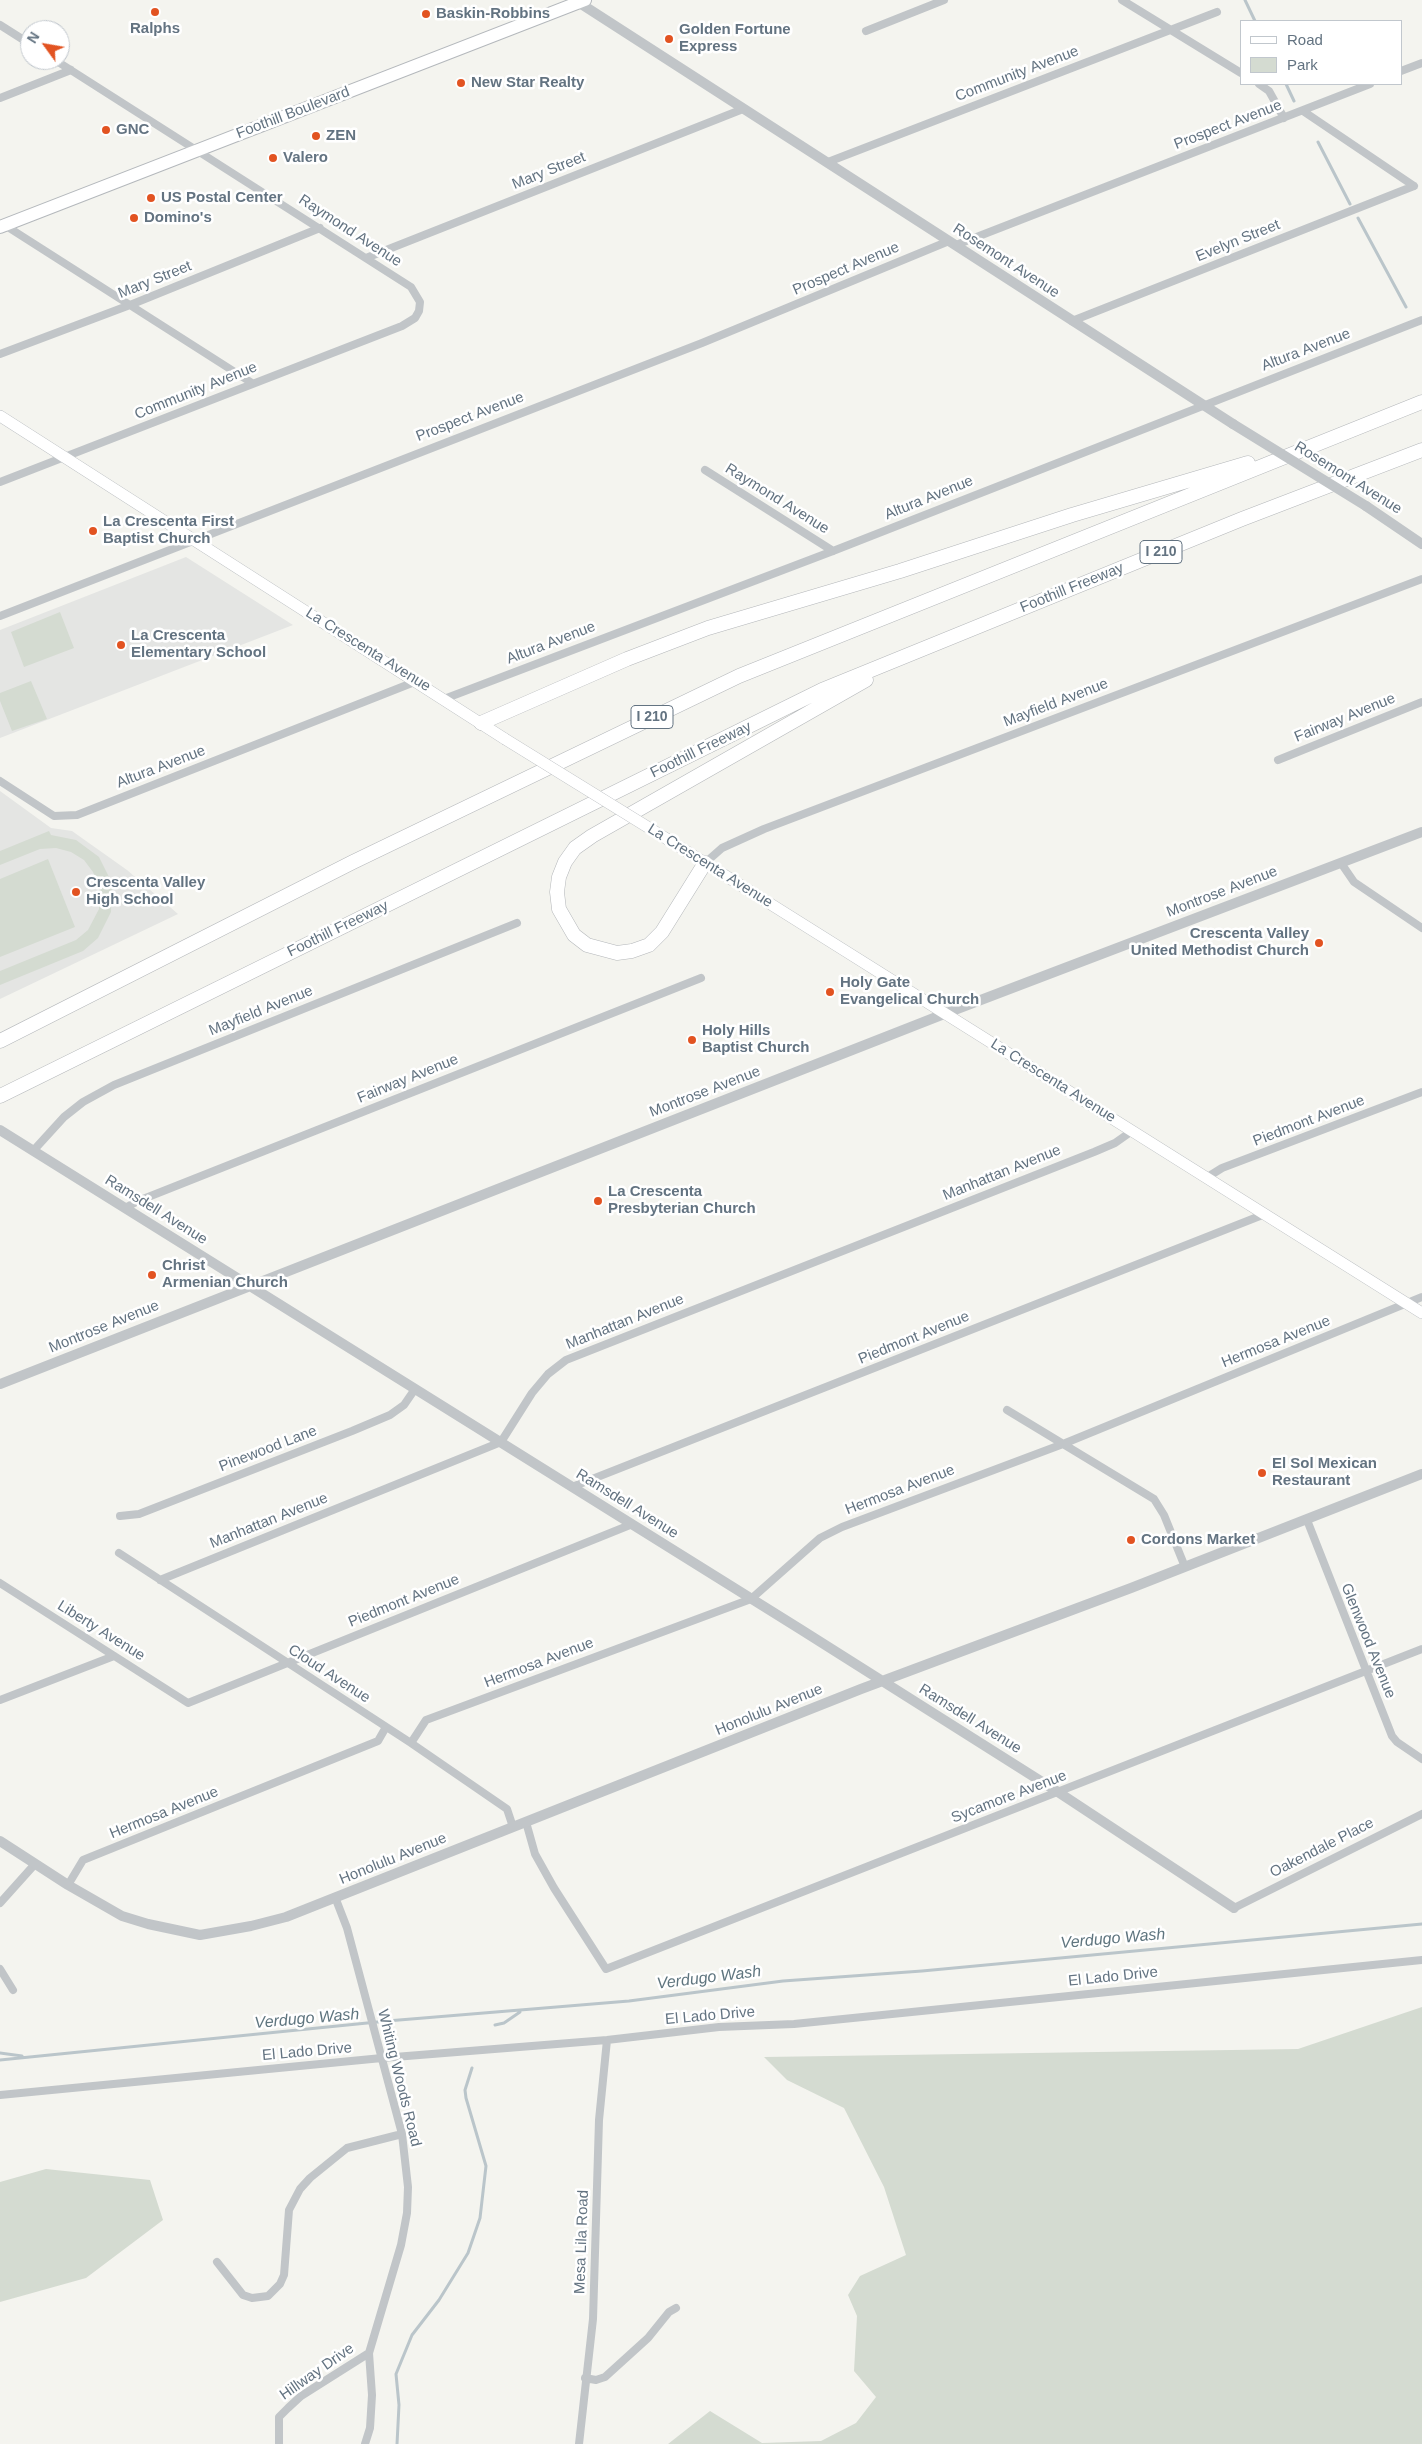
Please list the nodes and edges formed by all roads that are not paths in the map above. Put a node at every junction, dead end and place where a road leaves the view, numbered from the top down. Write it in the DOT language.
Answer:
graph roads {
  1 [pos="944,0"];
  2 [pos="1122,0"];
  3 [pos="580,1"];
  4 [pos="1217,12"];
  5 [pos="0,25"];
  6 [pos="866,30"];
  7 [pos="1170,30"];
  8 [pos="20,38"];
  9 [pos="1422,63"];
  10 [pos="71,70"];
  11 [pos="1402,71"];
  12 [pos="1240,72"];
  13 [pos="1260,85"];
  14 [pos="1368,85"];
  15 [pos="0,98"];
  16 [pos="743,109"];
  17 [pos="1303,111"];
  18 [pos="1284,118"];
  19 [pos="198,150"];
  20 [pos="828,162"];
  21 [pos="1,224"];
  22 [pos="320,228"];
  23 [pos="952,243"];
  24 [pos="366,258"];
  25 [pos="130,305"];
  26 [pos="1422,320"];
  27 [pos="1072,321"];
  28 [pos="402,326"];
  29 [pos="0,354"];
  30 [pos="252,383"];
  31 [pos="1422,402"];
  32 [pos="1205,404"];
  33 [pos="0,416"];
  34 [pos="1326,441"];
  35 [pos="1422,450"];
  36 [pos="66,458"];
  37 [pos="705,470"];
  38 [pos="0,482"];
  39 [pos="194,540"];
  40 [pos="1422,544"];
  41 [pos="833,551"];
  42 [pos="1422,579"];
  43 [pos="0,616"];
  44 [pos="919,650"];
  45 [pos="417,682"];
  46 [pos="444,699"];
  47 [pos="1422,702"];
  48 [pos="481,723"];
  49 [pos="1278,760"];
  50 [pos="0,781"];
  51 [pos="1422,832"];
  52 [pos="705,863"];
  53 [pos="1341,863"];
  54 [pos="517,923"];
  55 [pos="1422,928"];
  56 [pos="702,978"];
  57 [pos="944,1014"];
  58 [pos="0,1041"];
  59 [pos="1422,1092"];
  60 [pos="0,1096"];
  61 [pos="1,1131"];
  62 [pos="1132,1131"];
  63 [pos="33,1151"];
  64 [pos="1206,1178"];
  65 [pos="125,1208"];
  66 [pos="1265,1214"];
  67 [pos="247,1286"];
  68 [pos="1422,1296"];
  69 [pos="1406,1302"];
  70 [pos="1422,1313"];
  71 [pos="0,1384"];
  72 [pos="415,1388"];
  73 [pos="1007,1410"];
  74 [pos="501,1442"];
  75 [pos="1063,1444"];
  76 [pos="1422,1474"];
  77 [pos="572,1487"];
  78 [pos="120,1516"];
  79 [pos="1306,1520"];
  80 [pos="630,1525"];
  81 [pos="119,1553"];
  82 [pos="1185,1566"];
  83 [pos="160,1580"];
  84 [pos="0,1583"];
  85 [pos="751,1598"];
  86 [pos="1422,1649"];
  87 [pos="114,1656"];
  88 [pos="287,1663"];
  89 [pos="1364,1670"];
  90 [pos="881,1682"];
  91 [pos="0,1700"];
  92 [pos="188,1702"];
  93 [pos="386,1727"];
  94 [pos="411,1742"];
  95 [pos="1422,1759"];
  96 [pos="1058,1792"];
  97 [pos="1422,1814"];
  98 [pos="526,1822"];
  99 [pos="513,1827"];
  100 [pos="0,1841"];
  101 [pos="36,1864"];
  102 [pos="68,1885"];
  103 [pos="335,1898"];
  104 [pos="0,1903"];
  105 [pos="1234,1908"];
  106 [pos="1422,1960"];
  107 [pos="0,1969"];
  108 [pos="13,1990"];
  109 [pos="607,2040"];
  110 [pos="382,2058"];
  111 [pos="0,2095"];
  112 [pos="402,2134"];
  113 [pos="217,2262"];
  114 [pos="676,2308"];
  115 [pos="369,2353"];
  116 [pos="585,2378"];
  117 [pos="279,2444"];
  118 [pos="365,2444"];
  119 [pos="579,2444"];
  1 -- 6 [label="street"];
  2 -- 7 [label="street"];
  3 -- 16 [label="street, Rosemont Avenue"];
  3 -- 19 [label="main road, Foothill Boulevard"];
  4 -- 7 [label="street, Community Avenue"];
  5 -- 8 [label="street"];
  7 -- 12 [label="street"];
  7 -- 20 [label="street, Community Avenue"];
  9 -- 11 [label="street"];
  10 -- 15 [label="street"];
  10 -- 19 [label="street, Raymond Avenue"];
  13 -- 18 [label="street"];
  14 -- 17 [label="street, Prospect Avenue"];
  16 -- 20 [label="street, Rosemont Avenue"];
  16 -- 24 [label="street, Mary Street"];
  17 -- 18 [label="street, Prospect Avenue"];
  17 -- 27 [label="street, Evelyn Street"];
  18 -- 23 [label="street, Prospect Avenue"];
  19 -- 21 [label="main road, Foothill Boulevard"];
  19 -- 22 [label="street, Raymond Avenue"];
  20 -- 23 [label="street, Rosemont Avenue"];
  21 -- 25 [label="street"];
  22 -- 24 [label="street, Raymond Avenue"];
  22 -- 25 [label="street, Mary Street"];
  23 -- 27 [label="street, Rosemont Avenue"];
  23 -- 39 [label="street, Prospect Avenue"];
  24 -- 28 [label="street, Raymond Avenue"];
  25 -- 29 [label="street, Mary Street"];
  25 -- 30 [label="street"];
  26 -- 32 [label="street, Altura Avenue"];
  27 -- 32 [label="street, Rosemont Avenue"];
  28 -- 30 [label="street, Community Avenue"];
  30 -- 36 [label="street, Community Avenue"];
  31 -- 34 [label="highway, I 210"];
  32 -- 40 [label="street, Rosemont Avenue, bridge"];
  32 -- 41 [label="street, Altura Avenue"];
  33 -- 36 [label="main road, La Crescenta Avenue"];
  34 -- 48 [label="highway"];
  34 -- 58 [label="highway, I 210"];
  35 -- 44 [label="highway, Foothill Freeway / I 210"];
  36 -- 38 [label="street, Community Avenue"];
  36 -- 39 [label="main road, La Crescenta Avenue"];
  37 -- 41 [label="street, Raymond Avenue"];
  39 -- 43 [label="street, Prospect Avenue"];
  39 -- 45 [label="main road, La Crescenta Avenue"];
  41 -- 46 [label="street, Altura Avenue"];
  42 -- 52 [label="street, Mayfield Avenue"];
  44 -- 52 [label="highway"];
  44 -- 60 [label="highway, Foothill Freeway / I 210"];
  45 -- 46 [label="main road, La Crescenta Avenue"];
  45 -- 50 [label="street, Altura Avenue"];
  46 -- 48 [label="main road, La Crescenta Avenue"];
  47 -- 49 [label="street, Fairway Avenue"];
  48 -- 52 [label="main road, La Crescenta Avenue, bridge"];
  51 -- 53 [label="street, Montrose Avenue"];
  52 -- 57 [label="main road, La Crescenta Avenue"];
  53 -- 55 [label="street"];
  53 -- 57 [label="street, Montrose Avenue"];
  54 -- 63 [label="street, Mayfield Avenue"];
  56 -- 65 [label="street, Fairway Avenue"];
  57 -- 62 [label="main road, La Crescenta Avenue"];
  57 -- 67 [label="street, Montrose Avenue"];
  59 -- 64 [label="street, Piedmont Avenue"];
  61 -- 63 [label="street, Ramsdell Avenue"];
  62 -- 64 [label="main road, La Crescenta Avenue"];
  62 -- 74 [label="street, Manhattan Avenue"];
  63 -- 65 [label="street, Ramsdell Avenue"];
  64 -- 66 [label="main road, La Crescenta Avenue"];
  65 -- 67 [label="street, Ramsdell Avenue"];
  66 -- 69 [label="main road, La Crescenta Avenue"];
  66 -- 77 [label="street, Piedmont Avenue"];
  67 -- 71 [label="street, Montrose Avenue"];
  67 -- 72 [label="street, Ramsdell Avenue"];
  68 -- 69 [label="street, Hermosa Avenue"];
  69 -- 70 [label="main road, La Crescenta Avenue"];
  69 -- 75 [label="street, Hermosa Avenue"];
  72 -- 74 [label="street, Ramsdell Avenue"];
  72 -- 78 [label="street, Pinewood Lane"];
  73 -- 75 [label="street"];
  74 -- 77 [label="street, Ramsdell Avenue"];
  74 -- 83 [label="street, Manhattan Avenue"];
  75 -- 82 [label="street"];
  75 -- 85 [label="street, Hermosa Avenue"];
  76 -- 79 [label="street, Honolulu Avenue"];
  77 -- 80 [label="street, Ramsdell Avenue"];
  79 -- 82 [label="street, Honolulu Avenue"];
  79 -- 89 [label="street, Glenwood Avenue"];
  80 -- 85 [label="street, Ramsdell Avenue"];
  80 -- 88 [label="street, Piedmont Avenue"];
  81 -- 83 [label="street, Cloud Avenue"];
  82 -- 90 [label="street, Honolulu Avenue"];
  83 -- 88 [label="street, Cloud Avenue"];
  84 -- 87 [label="street, Liberty Avenue"];
  85 -- 90 [label="street, Ramsdell Avenue"];
  85 -- 94 [label="street, Hermosa Avenue"];
  86 -- 89 [label="street, Sycamore Avenue"];
  87 -- 91 [label="street"];
  87 -- 92 [label="street, Liberty Avenue"];
  88 -- 92 [label="street, Piedmont Avenue"];
  88 -- 93 [label="street, Cloud Avenue"];
  89 -- 95 [label="street, Glenwood Avenue"];
  89 -- 96 [label="street, Sycamore Avenue"];
  90 -- 96 [label="street, Ramsdell Avenue"];
  90 -- 98 [label="street, Honolulu Avenue"];
  93 -- 94 [label="street, Cloud Avenue"];
  93 -- 102 [label="street, Hermosa Avenue"];
  94 -- 99 [label="street, Cloud Avenue"];
  96 -- 98 [label="street, Sycamore Avenue"];
  96 -- 105 [label="street, Ramsdell Avenue"];
  97 -- 105 [label="street, Oakendale Place"];
  98 -- 99 [label="street, Honolulu Avenue"];
  99 -- 103 [label="street, Honolulu Avenue"];
  100 -- 101 [label="street, Honolulu Avenue"];
  101 -- 102 [label="street, Honolulu Avenue"];
  101 -- 104 [label="street"];
  102 -- 103 [label="street, Honolulu Avenue"];
  103 -- 110 [label="street, Whiting Woods Road"];
  106 -- 109 [label="street, El Lado Drive"];
  107 -- 108 [label="street"];
  109 -- 110 [label="street, El Lado Drive"];
  109 -- 116 [label="street, Mesa Lila Road"];
  110 -- 111 [label="street, El Lado Drive"];
  110 -- 112 [label="street, Whiting Woods Road"];
  112 -- 113 [label="street"];
  112 -- 115 [label="street, Whiting Woods Road"];
  114 -- 116 [label="street"];
  115 -- 117 [label="street, Hillway Drive"];
  115 -- 118 [label="street, Whiting Woods Road"];
  116 -- 119 [label="street, Mesa Lila Road"];
}
